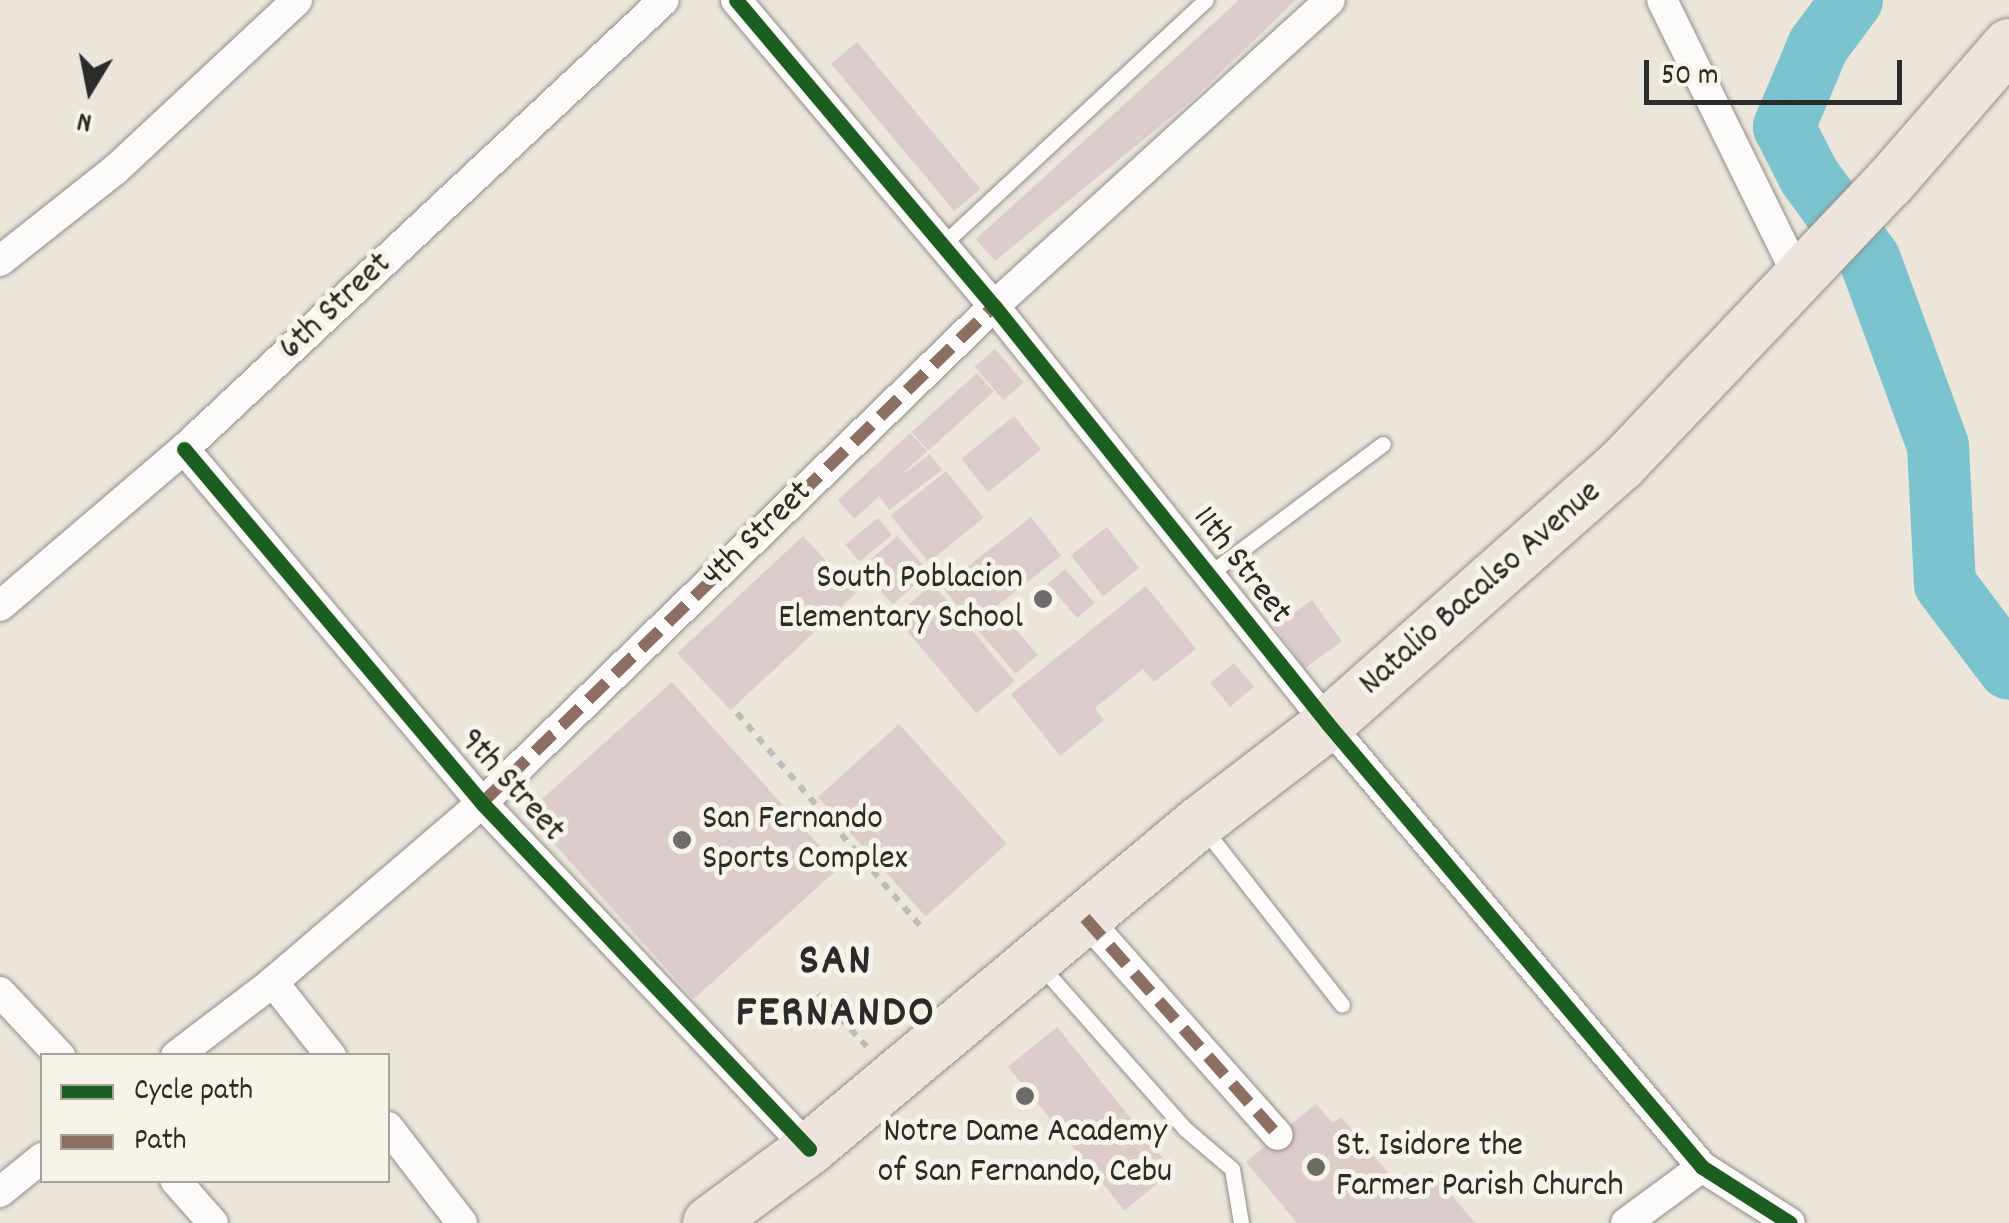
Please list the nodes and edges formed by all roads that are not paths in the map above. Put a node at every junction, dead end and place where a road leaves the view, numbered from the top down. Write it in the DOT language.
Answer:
graph roads {
  1 [pos="297,0"];
  2 [pos="664,0"];
  3 [pos="736,0"];
  4 [pos="1206,0"];
  5 [pos="1330,0"];
  6 [pos="1662,0"];
  7 [pos="2009,45"];
  8 [pos="942,245"];
  9 [pos="0,262"];
  10 [pos="1810,266"];
  11 [pos="994,306"];
  12 [pos="1382,444"];
  13 [pos="184,449"];
  14 [pos="1209,574"];
  15 [pos="0,606"];
  16 [pos="1328,724"];
  17 [pos="482,803"];
  18 [pos="1200,823"];
  19 [pos="1085,918"];
  20 [pos="1035,960"];
  21 [pos="273,982"];
  22 [pos="0,992"];
  23 [pos="1342,1004"];
  24 [pos="57,1053"];
  25 [pos="180,1053"];
  26 [pos="329,1053"];
  27 [pos="390,1131"];
  28 [pos="1278,1135"];
  29 [pos="809,1149"];
  30 [pos="40,1160"];
  31 [pos="1702,1166"];
  32 [pos="178,1183"];
  33 [pos="0,1192"];
  34 [pos="213,1223"];
  35 [pos="462,1223"];
  36 [pos="709,1223"];
  37 [pos="1241,1223"];
  38 [pos="1626,1223"];
  39 [pos="1790,1223"];
  1 -- 9 [label="street"];
  2 -- 13 [label="street, 6th Street"];
  3 -- 8 [label="street, 11th Street"];
  4 -- 8 [label="lane"];
  5 -- 11 [label="street, 4th Street"];
  6 -- 10 [label="street"];
  7 -- 10 [label="highway, Natalio Bacalso Avenue"];
  8 -- 11 [label="street, 11th Street"];
  10 -- 16 [label="highway, Natalio Bacalso Avenue"];
  11 -- 14 [label="street, 11th Street"];
  11 -- 17 [label="street, 4th Street"];
  12 -- 14 [label="lane"];
  13 -- 15 [label="street, 6th Street"];
  13 -- 17 [label="street, 9th Street"];
  14 -- 16 [label="street, 11th Street"];
  16 -- 18 [label="highway, Natalio Bacalso Avenue"];
  16 -- 31 [label="street, 11th Street"];
  17 -- 21 [label="street, 4th Street"];
  17 -- 29 [label="street, 9th Street"];
  18 -- 19 [label="highway, Natalio Bacalso Avenue"];
  18 -- 23 [label="lane"];
  19 -- 20 [label="highway, Natalio Bacalso Avenue"];
  19 -- 28 [label="street"];
  20 -- 29 [label="highway, Natalio Bacalso Avenue"];
  20 -- 37 [label="lane"];
  21 -- 25 [label="street, 4th Street"];
  21 -- 26 [label="street"];
  22 -- 24 [label="street"];
  27 -- 35 [label="street"];
  29 -- 36 [label="highway, Natalio Bacalso Avenue"];
  30 -- 33 [label="street"];
  31 -- 38 [label="street"];
  31 -- 39 [label="street, 11th Street"];
  32 -- 34 [label="street"];
}
